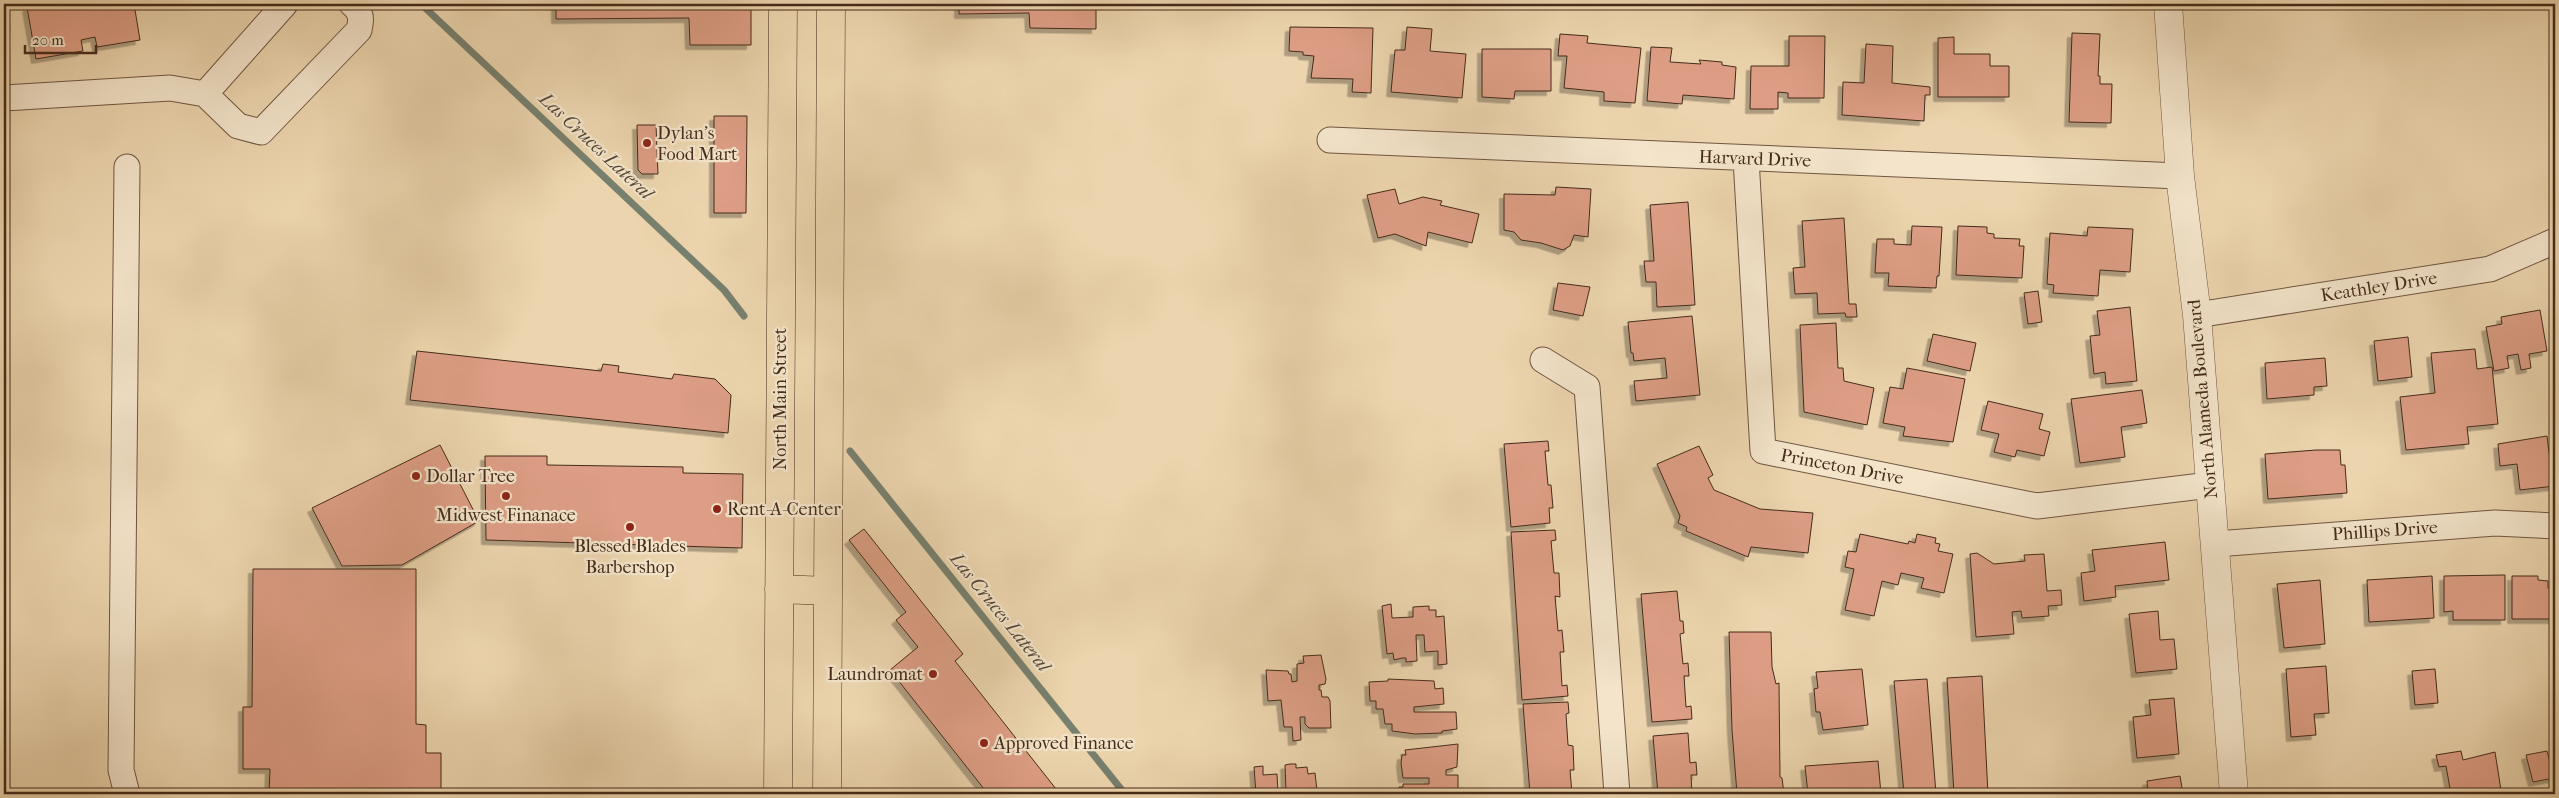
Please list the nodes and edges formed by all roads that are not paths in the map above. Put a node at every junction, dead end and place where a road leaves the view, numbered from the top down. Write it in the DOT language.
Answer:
graph roads {
  1 [pos="285,4"];
  2 [pos="352,4"];
  3 [pos="783,4"];
  4 [pos="831,4"];
  5 [pos="2168,4"];
  6 [pos="205,94"];
  7 [pos="4,98"];
  8 [pos="1330,140"];
  9 [pos="1746,159"];
  10 [pos="127,166"];
  11 [pos="2180,176"];
  12 [pos="2555,241"];
  13 [pos="2197,315"];
  14 [pos="1543,360"];
  15 [pos="2210,485"];
  16 [pos="2555,526"];
  17 [pos="2216,544"];
  18 [pos="779,589"];
  19 [pos="828,591"];
  20 [pos="127,794"];
  21 [pos="778,794"];
  22 [pos="827,794"];
  23 [pos="1616,794"];
  24 [pos="2234,794"];
  1 -- 6 [label="street"];
  2 -- 6 [label="street"];
  3 -- 18 [label="main road, North Main Street"];
  4 -- 19 [label="main road"];
  5 -- 11 [label="street, North Alameda Boulevard"];
  6 -- 7 [label="street"];
  8 -- 9 [label="street, Harvard Drive"];
  9 -- 11 [label="street, Harvard Drive"];
  9 -- 15 [label="street, Princeton Drive"];
  10 -- 20 [label="street"];
  11 -- 13 [label="street, North Alameda Boulevard"];
  12 -- 13 [label="street, Keathley Drive"];
  13 -- 15 [label="street, North Alameda Boulevard"];
  14 -- 23 [label="street"];
  15 -- 17 [label="street, North Alameda Boulevard"];
  16 -- 17 [label="street, Phillips Drive"];
  17 -- 24 [label="street, North Alameda Boulevard"];
  18 -- 19 [label="main road"];
  18 -- 21 [label="main road, North Main Street"];
  19 -- 22 [label="main road"];
}
